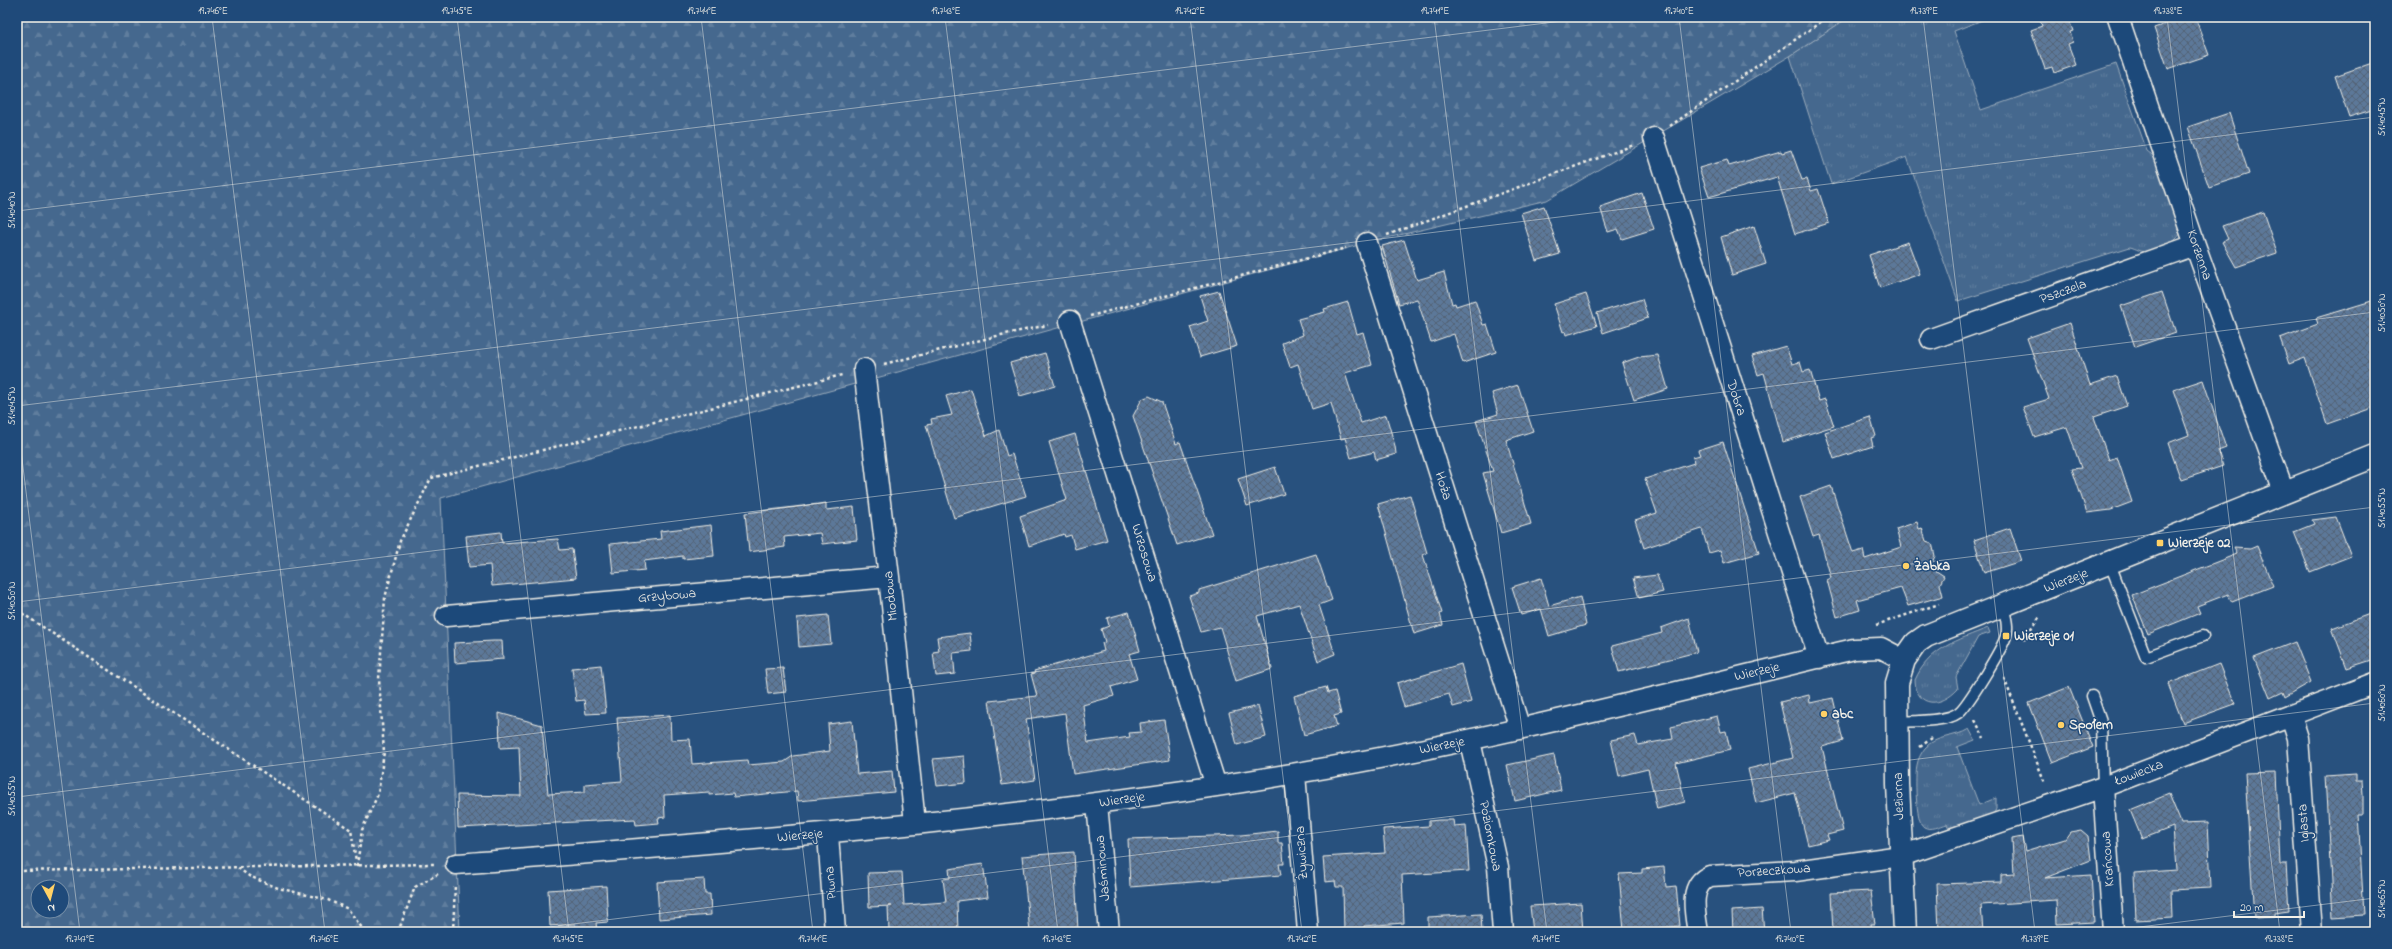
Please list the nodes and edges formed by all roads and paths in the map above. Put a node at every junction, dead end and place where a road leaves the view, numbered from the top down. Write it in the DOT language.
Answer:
graph roads {
  1 [pos="1828,17"];
  2 [pos="2118,17"];
  3 [pos="1654,138"];
  4 [pos="1367,243"];
  5 [pos="2195,245"];
  6 [pos="1070,321"];
  7 [pos="1931,339"];
  8 [pos="864,369"];
  9 [pos="2375,456"];
  10 [pos="2284,492"];
  11 [pos="2110,564"];
  12 [pos="889,576"];
  13 [pos="2003,605"];
  14 [pos="17,610"];
  15 [pos="446,616"];
  16 [pos="2204,636"];
  17 [pos="1819,658"];
  18 [pos="1904,660"];
  19 [pos="2003,676"];
  20 [pos="2375,683"];
  21 [pos="2092,696"];
  22 [pos="2290,716"];
  23 [pos="1975,720"];
  24 [pos="1897,722"];
  25 [pos="1520,729"];
  26 [pos="1984,738"];
  27 [pos="1470,741"];
  28 [pos="1295,774"];
  29 [pos="1216,786"];
  30 [pos="2103,787"];
  31 [pos="1097,804"];
  32 [pos="2054,804"];
  33 [pos="915,823"];
  34 [pos="828,834"];
  35 [pos="1901,856"];
  36 [pos="456,864"];
  37 [pos="357,866"];
  38 [pos="238,868"];
  39 [pos="17,871"];
  40 [pos="365,932"];
  41 [pos="398,932"];
  42 [pos="453,932"];
  43 [pos="835,932"];
  44 [pos="1109,932"];
  45 [pos="1308,932"];
  46 [pos="1503,932"];
  47 [pos="1698,932"];
  48 [pos="1905,932"];
  49 [pos="2112,932"];
  50 [pos="2312,932"];
  1 -- 3 [label="path"];
  2 -- 5 [label="street, Korzenna"];
  3 -- 4 [label="path"];
  3 -- 17 [label="street, Dobra"];
  4 -- 6 [label="path"];
  4 -- 25 [label="street, Hoża"];
  5 -- 7 [label="street, Pszczela"];
  5 -- 10 [label="street, Korzenna"];
  6 -- 8 [label="path"];
  6 -- 29 [label="street, Wrzosowa"];
  8 -- 12 [label="street, Miodowa"];
  8 -- 37 [label="path"];
  9 -- 10 [label="street, Wierzeje"];
  10 -- 11 [label="street, Wierzeje"];
  11 -- 13 [label="street, Wierzeje"];
  11 -- 16 [label="lane"];
  12 -- 15 [label="street, Grzybowa"];
  12 -- 33 [label="street, Miodowa"];
  13 -- 18 [label="street, Wierzeje"];
  13 -- 24 [label="lane"];
  14 -- 37 [label="path"];
  17 -- 18 [label="street, Wierzeje"];
  17 -- 25 [label="street, Wierzeje"];
  18 -- 24 [label="street, Jeziorna"];
  19 -- 32 [label="path"];
  20 -- 22 [label="street, Łowiecka"];
  21 -- 30 [label="lane"];
  22 -- 30 [label="street, Łowiecka"];
  22 -- 50 [label="street, Iglasta"];
  23 -- 26 [label="path"];
  24 -- 35 [label="street, Jeziorna"];
  25 -- 27 [label="street, Wierzeje"];
  27 -- 28 [label="street, Wierzeje"];
  27 -- 46 [label="street, Poziomkowa"];
  28 -- 29 [label="street, Wierzeje"];
  28 -- 45 [label="street, Żywiczna"];
  29 -- 31 [label="street, Wierzeje"];
  30 -- 32 [label="street, Łowiecka"];
  30 -- 49 [label="street, Krańcowa"];
  31 -- 33 [label="street, Wierzeje"];
  31 -- 44 [label="street, Jaśminowa"];
  32 -- 35 [label="street, Łowiecka"];
  33 -- 34 [label="street, Wierzeje"];
  34 -- 36 [label="street, Wierzeje"];
  34 -- 43 [label="street, Piwna"];
  35 -- 47 [label="street, Porzeczkowa"];
  35 -- 48 [label="street, Jeziorna"];
  36 -- 37 [label="path"];
  36 -- 41 [label="path"];
  36 -- 42 [label="path"];
  37 -- 38 [label="path"];
  38 -- 39 [label="path"];
  38 -- 40 [label="path"];
}
